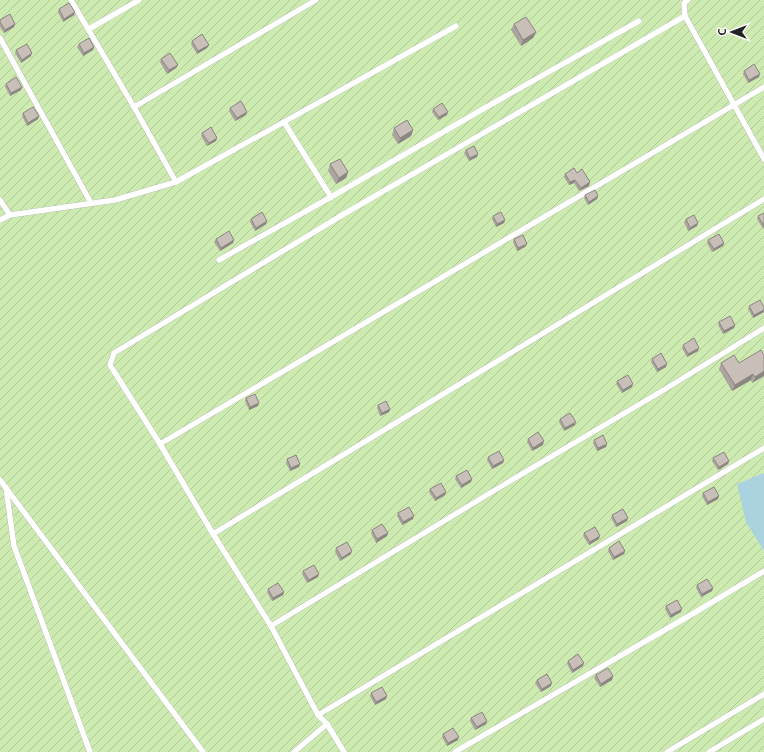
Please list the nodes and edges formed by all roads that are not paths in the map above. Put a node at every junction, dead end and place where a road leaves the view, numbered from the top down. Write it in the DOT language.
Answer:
graph roads {
  1 [pos="72,0"];
  2 [pos="139,0"];
  3 [pos="316,0"];
  4 [pos="688,0"];
  5 [pos="685,16"];
  6 [pos="639,21"];
  7 [pos="456,26"];
  8 [pos="89,30"];
  9 [pos="0,38"];
  10 [pos="764,87"];
  11 [pos="734,105"];
  12 [pos="134,106"];
  13 [pos="284,122"];
  14 [pos="764,160"];
  15 [pos="176,182"];
  16 [pos="331,197"];
  17 [pos="764,199"];
  18 [pos="0,200"];
  19 [pos="92,203"];
  20 [pos="10,215"];
  21 [pos="0,220"];
  22 [pos="219,260"];
  23 [pos="764,328"];
  24 [pos="160,444"];
  25 [pos="764,448"];
  26 [pos="0,480"];
  27 [pos="6,488"];
  28 [pos="213,534"];
  29 [pos="764,571"];
  30 [pos="271,626"];
  31 [pos="764,694"];
  32 [pos="318,715"];
  33 [pos="764,720"];
  34 [pos="327,724"];
  35 [pos="90,752"];
  36 [pos="203,752"];
  37 [pos="294,752"];
  38 [pos="344,752"];
  39 [pos="455,752"];
  40 [pos="667,752"];
  41 [pos="709,752"];
  1 -- 8 [label="lane"];
  2 -- 8 [label="lane"];
  3 -- 12 [label="lane"];
  4 -- 5 [label="lane"];
  5 -- 11 [label="lane"];
  5 -- 24 [label="lane"];
  6 -- 16 [label="lane"];
  7 -- 13 [label="lane"];
  8 -- 12 [label="lane"];
  9 -- 19 [label="lane"];
  10 -- 11 [label="lane"];
  11 -- 14 [label="lane"];
  11 -- 24 [label="lane"];
  12 -- 15 [label="lane"];
  13 -- 15 [label="lane"];
  13 -- 16 [label="lane"];
  15 -- 19 [label="lane"];
  16 -- 22 [label="lane"];
  17 -- 28 [label="lane"];
  18 -- 20 [label="lane"];
  19 -- 20 [label="lane"];
  20 -- 21 [label="lane"];
  23 -- 30 [label="lane"];
  24 -- 28 [label="lane"];
  25 -- 32 [label="lane"];
  26 -- 27 [label="lane"];
  27 -- 35 [label="lane"];
  27 -- 36 [label="lane"];
  28 -- 30 [label="lane"];
  29 -- 39 [label="lane"];
  30 -- 32 [label="lane"];
  31 -- 40 [label="lane"];
  32 -- 34 [label="lane"];
  33 -- 41 [label="lane"];
  34 -- 37 [label="lane"];
  34 -- 38 [label="lane"];
}
